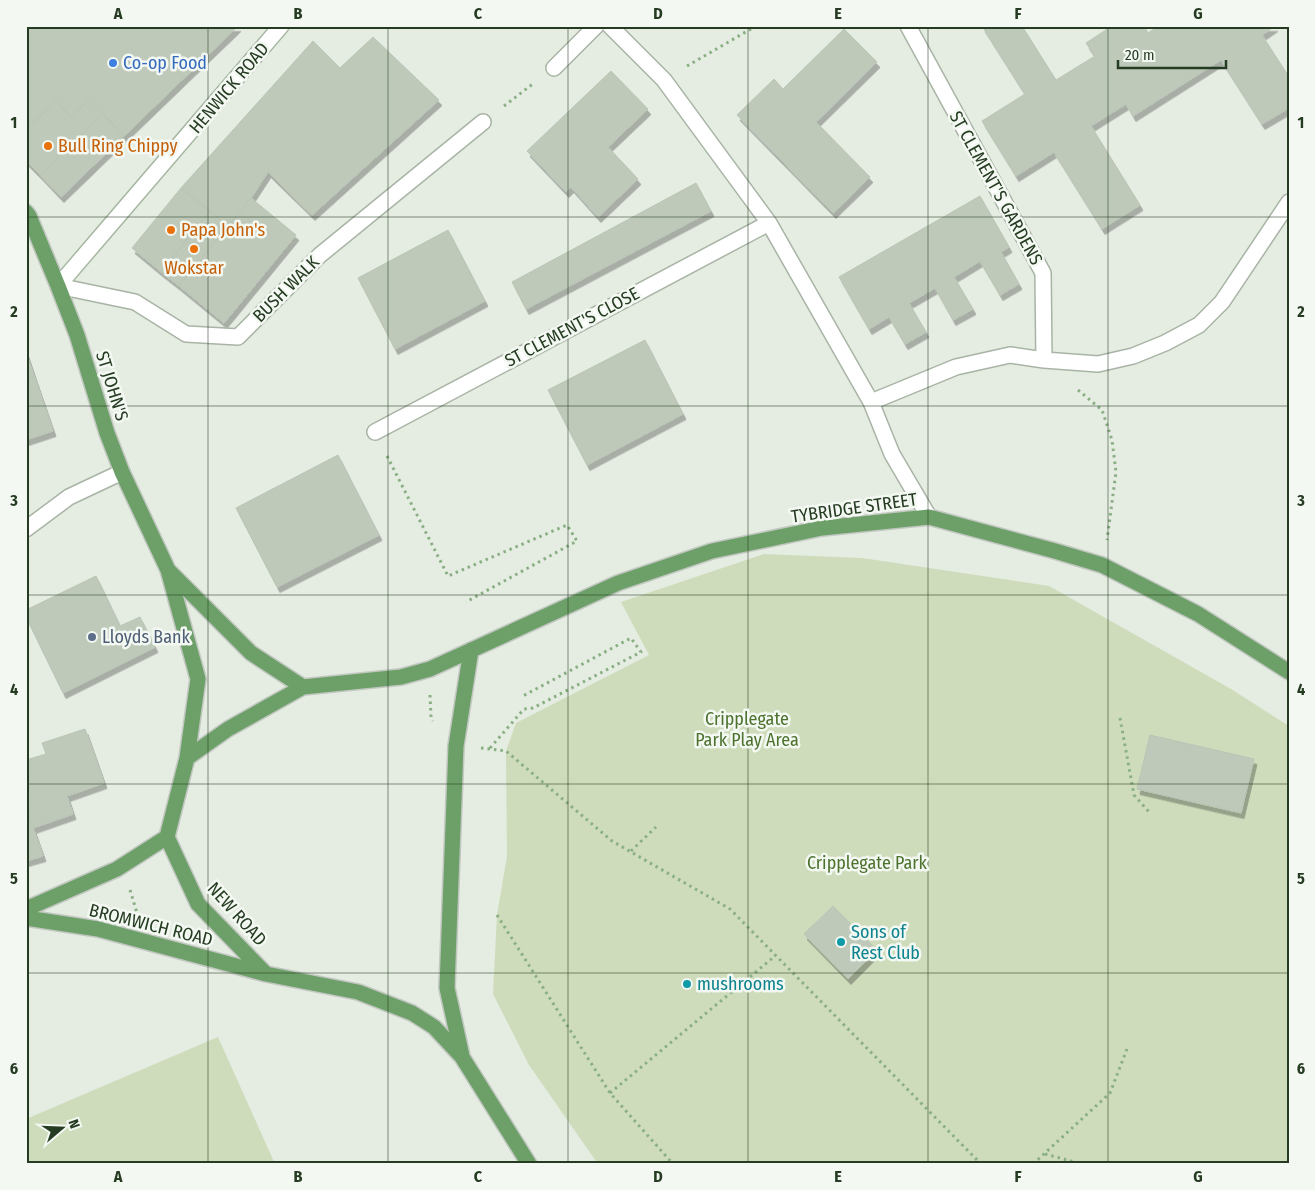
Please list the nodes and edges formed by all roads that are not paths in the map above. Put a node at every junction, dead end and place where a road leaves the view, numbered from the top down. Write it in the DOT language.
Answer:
graph roads {
  1 [pos="282,26"];
  2 [pos="596,26"];
  3 [pos="610,26"];
  4 [pos="908,26"];
  5 [pos="554,68"];
  6 [pos="483,122"];
  7 [pos="1285,208"];
  8 [pos="26,212"];
  9 [pos="769,223"];
  10 [pos="58,286"];
  11 [pos="1044,360"];
  12 [pos="871,402"];
  13 [pos="375,432"];
  14 [pos="122,472"];
  15 [pos="929,517"];
  16 [pos="26,529"];
  17 [pos="168,570"];
  18 [pos="471,650"];
  19 [pos="1289,672"];
  20 [pos="303,688"];
  21 [pos="187,758"];
  22 [pos="166,837"];
  23 [pos="26,909"];
  24 [pos="26,918"];
  25 [pos="266,974"];
  26 [pos="462,1057"];
  27 [pos="529,1164"];
  1 -- 10 [label="street, HENWICK ROAD"];
  2 -- 5 [label="street"];
  3 -- 9 [label="street"];
  4 -- 11 [label="street, ST CLEMENT'S GARDENS"];
  6 -- 10 [label="street, BUSH WALK"];
  7 -- 11 [label="street"];
  8 -- 10 [label="main road, ST JOHN'S"];
  9 -- 12 [label="street"];
  9 -- 13 [label="street, ST CLEMENT'S CLOSE"];
  10 -- 14 [label="main road, ST JOHN'S"];
  11 -- 12 [label="street"];
  12 -- 15 [label="street"];
  14 -- 16 [label="street"];
  14 -- 17 [label="main road, ST JOHN'S"];
  15 -- 18 [label="main road, TYBRIDGE STREET"];
  15 -- 19 [label="main road, TYBRIDGE STREET"];
  17 -- 20 [label="main road, ST JOHN'S"];
  17 -- 21 [label="main road, ST JOHN'S"];
  18 -- 20 [label="main road"];
  18 -- 26 [label="main road"];
  20 -- 21 [label="main road"];
  21 -- 22 [label="main road"];
  22 -- 23 [label="main road, BROMWICH ROAD"];
  22 -- 25 [label="main road, NEW ROAD"];
  24 -- 25 [label="main road, BROMWICH ROAD"];
  25 -- 26 [label="main road, NEW ROAD"];
  26 -- 27 [label="main road, NEW ROAD"];
}
